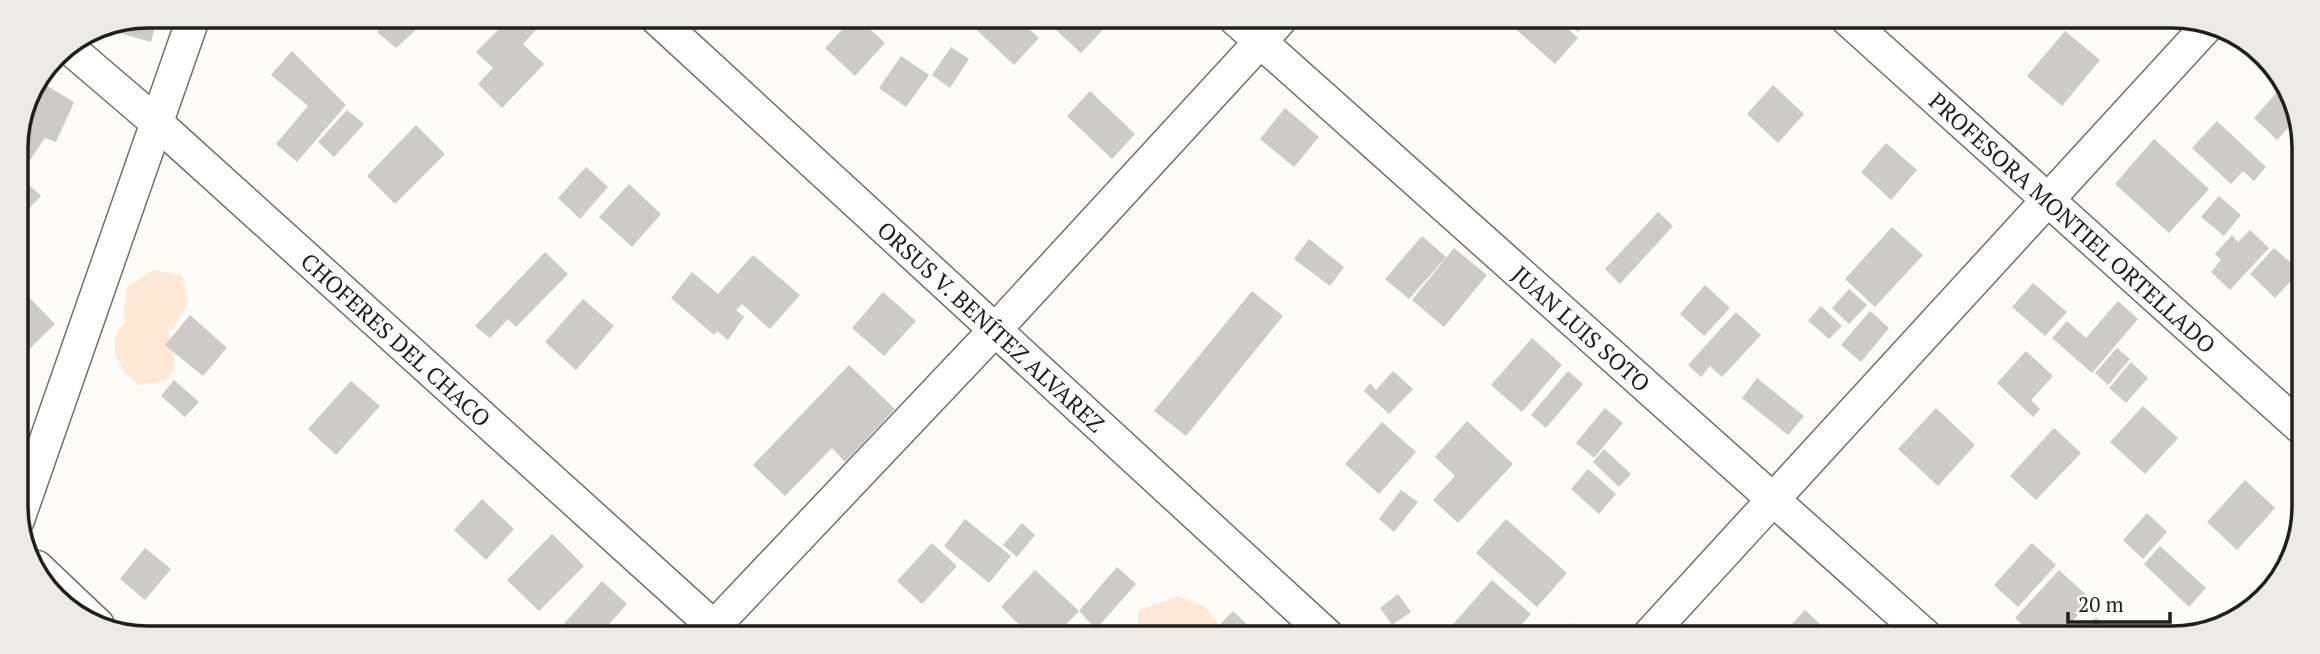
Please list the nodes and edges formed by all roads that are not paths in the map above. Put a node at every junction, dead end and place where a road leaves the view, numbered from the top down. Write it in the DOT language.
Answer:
graph roads {
  1 [pos="190,28"];
  2 [pos="667,28"];
  3 [pos="1245,28"];
  4 [pos="1273,28"];
  5 [pos="1857,28"];
  6 [pos="2202,32"];
  7 [pos="1260,42"];
  8 [pos="75,53"];
  9 [pos="156,123"];
  10 [pos="2048,200"];
  11 [pos="995,330"];
  12 [pos="2292,420"];
  13 [pos="28,491"];
  14 [pos="1772,499"];
  15 [pos="707,626"];
  16 [pos="720,626"];
  17 [pos="1317,626"];
  18 [pos="1657,626"];
  19 [pos="1914,626"];
  1 -- 9 [label="street"];
  2 -- 11 [label="street, ORSUS V. BENÍTEZ ALVAREZ"];
  3 -- 7 [label="street, JUAN LUIS SOTO"];
  4 -- 7 [label="street"];
  5 -- 10 [label="street, PROFESORA MONTIEL ORTELLADO"];
  6 -- 10 [label="street"];
  7 -- 11 [label="street"];
  7 -- 14 [label="street, JUAN LUIS SOTO"];
  8 -- 9 [label="street, CHOFERES DEL CHACO"];
  9 -- 13 [label="street"];
  9 -- 15 [label="street, CHOFERES DEL CHACO"];
  10 -- 12 [label="street, PROFESORA MONTIEL ORTELLADO"];
  10 -- 14 [label="street"];
  11 -- 16 [label="street"];
  11 -- 17 [label="street, ORSUS V. BENÍTEZ ALVAREZ"];
  14 -- 18 [label="street"];
  14 -- 19 [label="street, JUAN LUIS SOTO"];
}
